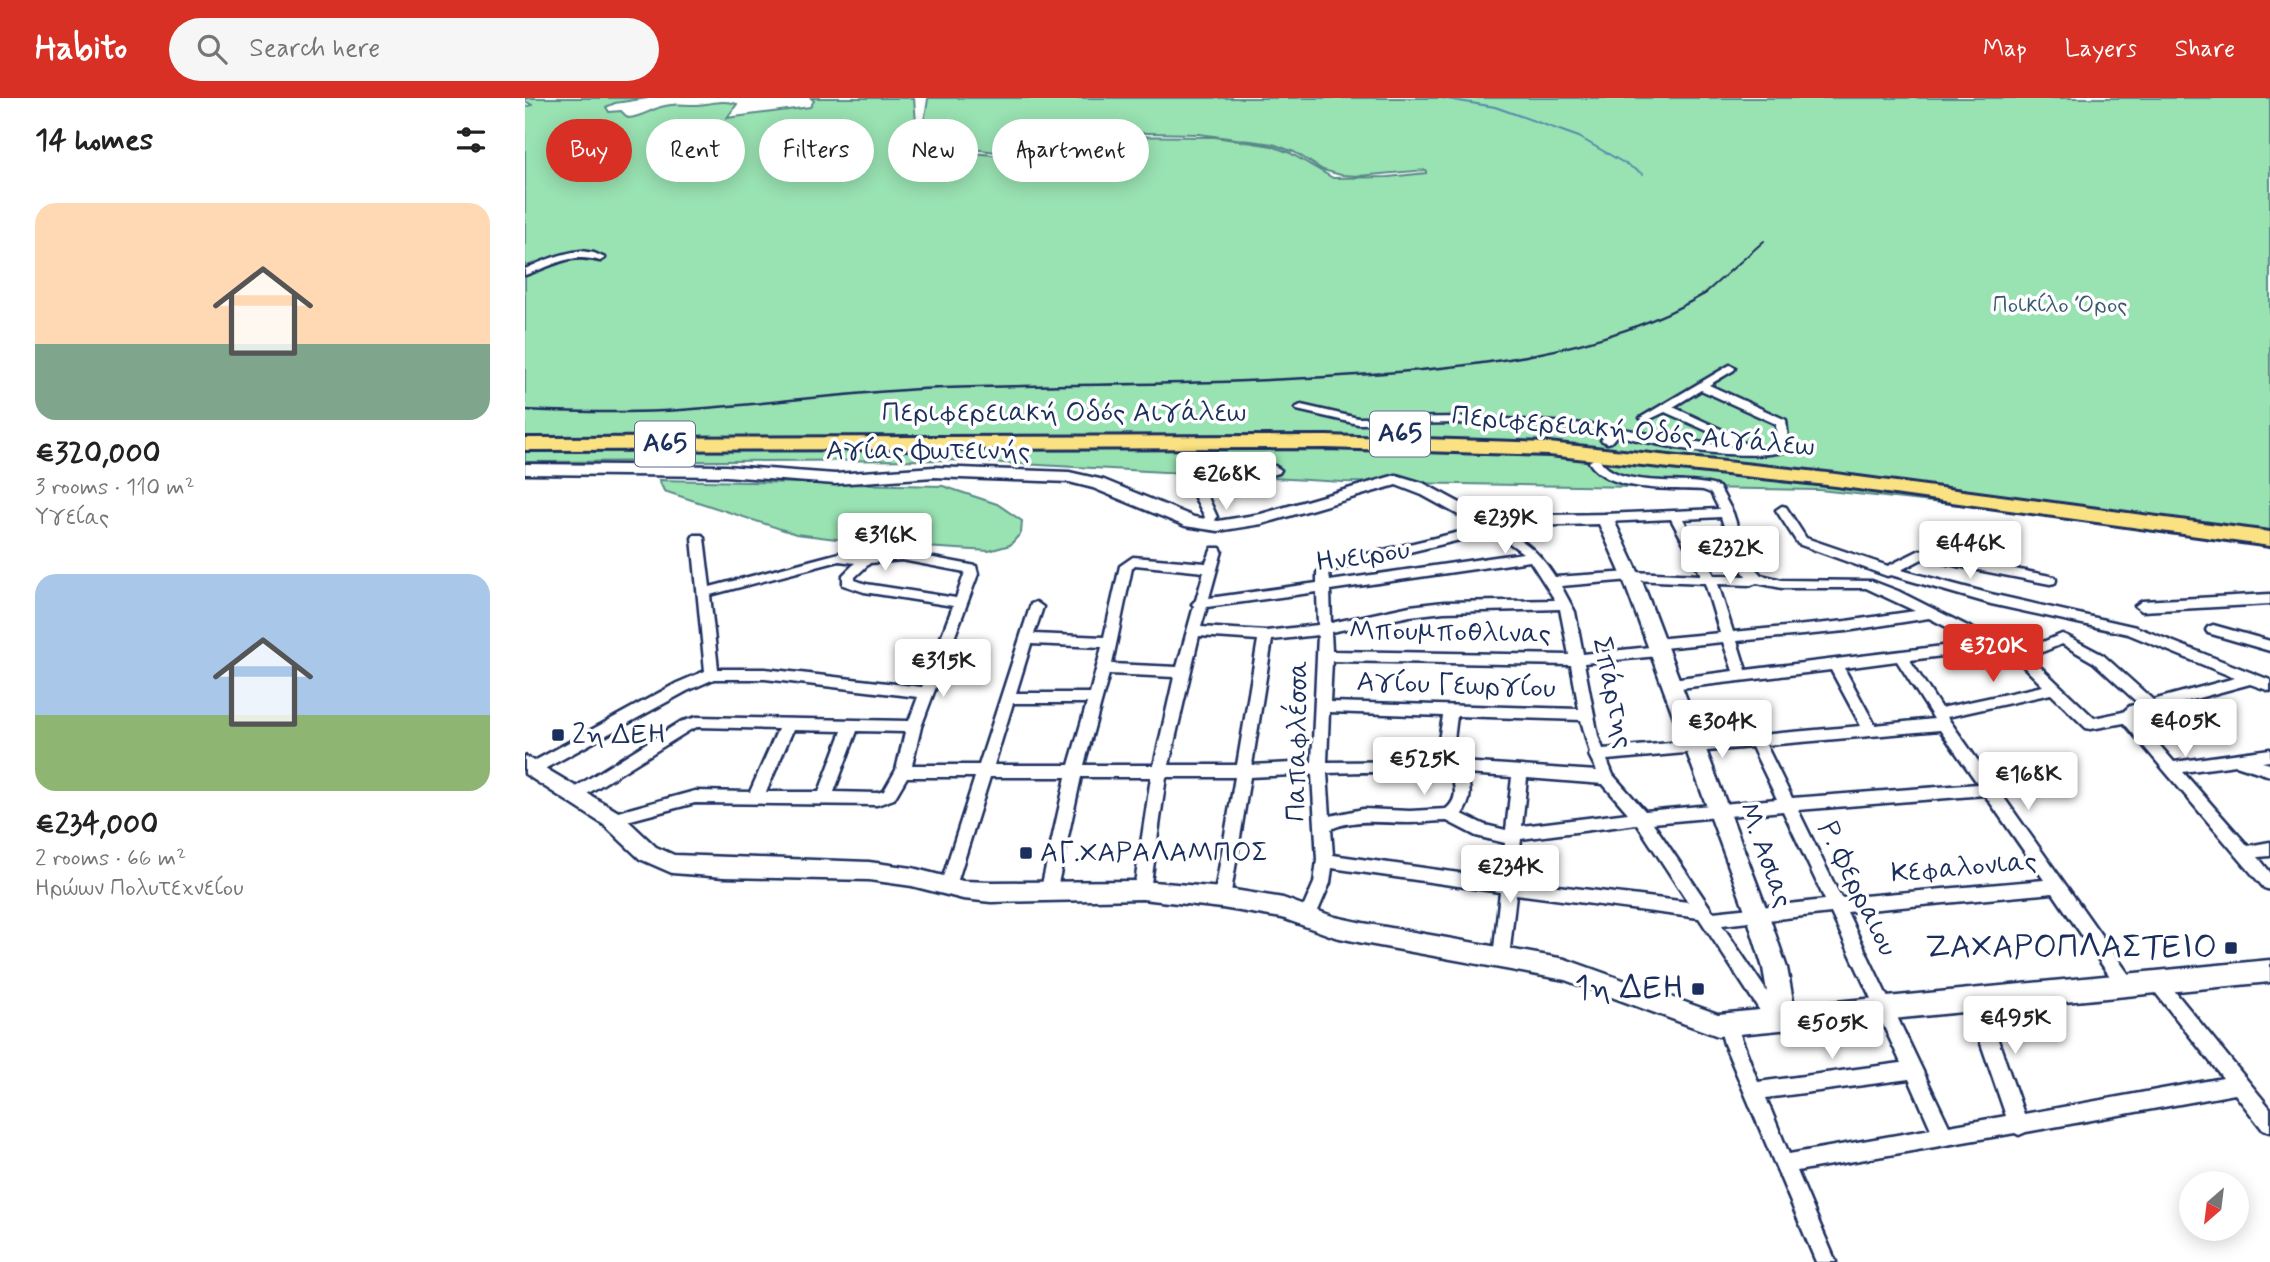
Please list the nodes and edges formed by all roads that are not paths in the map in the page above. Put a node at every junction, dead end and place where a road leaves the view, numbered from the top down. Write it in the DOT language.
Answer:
graph roads {
  1 [pos="600,258"];
  2 [pos="525,272"];
  3 [pos="1730,368"];
  4 [pos="1702,386"];
  5 [pos="1664,407"];
  6 [pos="1301,408"];
  7 [pos="1646,418"];
  8 [pos="525,433"];
  9 [pos="525,444"];
  10 [pos="1748,451"];
  11 [pos="1595,461"];
  12 [pos="525,469"];
  13 [pos="1275,470"];
  14 [pos="1782,510"];
  15 [pos="1727,513"];
  16 [pos="1675,515"];
  17 [pos="1605,518"];
  18 [pos="1206,525"];
  19 [pos="2270,528"];
  20 [pos="698,538"];
  21 [pos="2270,539"];
  22 [pos="1216,551"];
  23 [pos="1534,556"];
  24 [pos="866,560"];
  25 [pos="1330,567"];
  26 [pos="1211,568"];
  27 [pos="1890,572"];
  28 [pos="1631,576"];
  29 [pos="1757,579"];
  30 [pos="1710,580"];
  31 [pos="2050,580"];
  32 [pos="1553,582"];
  33 [pos="1867,584"];
  34 [pos="1324,588"];
  35 [pos="703,593"];
  36 [pos="2270,599"];
  37 [pos="960,603"];
  38 [pos="1199,604"];
  39 [pos="1564,604"];
  40 [pos="2142,606"];
  41 [pos="1036,607"];
  42 [pos="1930,613"];
  43 [pos="2094,621"];
  44 [pos="1325,630"];
  45 [pos="2213,630"];
  46 [pos="1194,631"];
  47 [pos="1266,636"];
  48 [pos="1730,636"];
  49 [pos="1027,639"];
  50 [pos="2061,639"];
  51 [pos="1110,642"];
  52 [pos="1990,645"];
  53 [pos="2270,646"];
  54 [pos="1656,647"];
  55 [pos="2018,654"];
  56 [pos="1325,656"];
  57 [pos="1902,657"];
  58 [pos="1576,660"];
  59 [pos="1836,666"];
  60 [pos="1104,670"];
  61 [pos="1182,672"];
  62 [pos="712,674"];
  63 [pos="1741,676"];
  64 [pos="2249,679"];
  65 [pos="1672,684"];
  66 [pos="2270,686"];
  67 [pos="2055,688"];
  68 [pos="927,693"];
  69 [pos="1009,698"];
  70 [pos="1094,698"];
  71 [pos="2150,706"];
  72 [pos="1324,707"];
  73 [pos="1451,711"];
  74 [pos="1586,715"];
  75 [pos="2127,717"];
  76 [pos="1941,719"];
  77 [pos="788,724"];
  78 [pos="851,727"];
  79 [pos="914,727"];
  80 [pos="1871,731"];
  81 [pos="1757,742"];
  82 [pos="1694,746"];
  83 [pos="1597,755"];
  84 [pos="2270,755"];
  85 [pos="2234,759"];
  86 [pos="1455,766"];
  87 [pos="529,767"];
  88 [pos="1319,768"];
  89 [pos="2170,768"];
  90 [pos="1075,769"];
  91 [pos="985,770"];
  92 [pos="1160,770"];
  93 [pos="903,771"];
  94 [pos="1242,771"];
  95 [pos="2270,771"];
  96 [pos="1520,773"];
  97 [pos="1607,778"];
  98 [pos="1990,789"];
  99 [pos="574,794"];
  100 [pos="756,796"];
  101 [pos="824,798"];
  102 [pos="1788,806"];
  103 [pos="1720,811"];
  104 [pos="1449,815"];
  105 [pos="612,819"];
  106 [pos="1642,819"];
  107 [pos="1322,826"];
  108 [pos="1514,834"];
  109 [pos="2270,849"];
  110 [pos="2244,853"];
  111 [pos="1325,860"];
  112 [pos="2270,883"];
  113 [pos="948,886"];
  114 [pos="1508,886"];
  115 [pos="2056,886"];
  116 [pos="1142,890"];
  117 [pos="1048,893"];
  118 [pos="1222,898"];
  119 [pos="1835,906"];
  120 [pos="1757,912"];
  121 [pos="1308,915"];
  122 [pos="1706,916"];
  123 [pos="1501,958"];
  124 [pos="2267,975"];
  125 [pos="2157,982"];
  126 [pos="2126,985"];
  127 [pos="1975,1000"];
  128 [pos="1886,1009"];
  129 [pos="1780,1019"];
  130 [pos="1728,1025"];
  131 [pos="1913,1070"];
  132 [pos="2239,1084"];
  133 [pos="1755,1091"];
  134 [pos="2270,1123"];
  135 [pos="2019,1126"];
  136 [pos="1943,1135"];
  137 [pos="1785,1164"];
  138 [pos="1826,1262"];
  1 -- 2 [label="street"];
  3 -- 4 [label="street"];
  4 -- 5 [label="street"];
  4 -- 10 [label="street"];
  5 -- 7 [label="street"];
  5 -- 10 [label="street"];
  6 -- 10 [label="street"];
  8 -- 19 [label="highway, Περιφερειακή Οδός Αιγάλεω / Α65"];
  9 -- 21 [label="highway, Περιφερειακή Οδός Αιγάλεω / Α65"];
  11 -- 15 [label="street"];
  12 -- 18 [label="street, Αγίας Φωτεινής"];
  13 -- 18 [label="street"];
  14 -- 27 [label="street"];
  15 -- 16 [label="street, Αγίας Φωτεινής"];
  15 -- 29 [label="street"];
  16 -- 17 [label="street, Αγίας Φωτεινής"];
  16 -- 30 [label="street"];
  17 -- 18 [label="street, Αγίας Φωτεινής"];
  17 -- 28 [label="street, Μ. Ασιας"];
  20 -- 35 [label="street"];
  22 -- 26 [label="street"];
  23 -- 25 [label="street, Σπάρτης"];
  23 -- 32 [label="street, Σπάρτης"];
  23 -- 34 [label="street, Ηνειρου"];
  24 -- 35 [label="street"];
  24 -- 37 [label="street"];
  24 -- 37 [label="street"];
  25 -- 34 [label="street, Παπαφλέσσα"];
  26 -- 38 [label="street"];
  26 -- 51 [label="street"];
  27 -- 31 [label="street"];
  27 -- 33 [label="street"];
  27 -- 43 [label="street"];
  28 -- 30 [label="street"];
  28 -- 32 [label="street"];
  28 -- 54 [label="street, Μ. Ασιας"];
  29 -- 30 [label="street"];
  29 -- 33 [label="street"];
  30 -- 48 [label="street"];
  32 -- 39 [label="street, Σπάρτης"];
  33 -- 42 [label="street"];
  34 -- 38 [label="street, Ηνειρου"];
  34 -- 44 [label="street, Παπαφλέσσα"];
  35 -- 62 [label="street"];
  36 -- 40 [label="street"];
  37 -- 68 [label="street"];
  38 -- 46 [label="street"];
  39 -- 44 [label="street"];
  39 -- 58 [label="street, Σπάρτης"];
  41 -- 49 [label="street"];
  42 -- 48 [label="street, Μπουμποθλινας"];
  42 -- 52 [label="street"];
  43 -- 50 [label="street"];
  43 -- 64 [label="street"];
  44 -- 47 [label="street"];
  44 -- 56 [label="street, Παπαφλέσσα"];
  45 -- 53 [label="street"];
  46 -- 47 [label="street"];
  46 -- 61 [label="street"];
  47 -- 94 [label="street"];
  48 -- 54 [label="street, Μπουμποθλινας"];
  48 -- 63 [label="street"];
  49 -- 51 [label="street"];
  49 -- 69 [label="street"];
  50 -- 55 [label="street"];
  50 -- 71 [label="street"];
  51 -- 60 [label="street"];
  52 -- 55 [label="street"];
  52 -- 57 [label="street"];
  54 -- 58 [label="street, Μπουμποθλινας"];
  54 -- 65 [label="street, Μ. Ασιας"];
  55 -- 67 [label="street"];
  56 -- 58 [label="street, Μπουμποθλινας"];
  56 -- 72 [label="street, Παπαφλέσσα"];
  57 -- 59 [label="street"];
  57 -- 76 [label="street"];
  58 -- 74 [label="street, Σπάρτης"];
  59 -- 63 [label="street"];
  59 -- 80 [label="street"];
  60 -- 61 [label="street"];
  60 -- 70 [label="street"];
  61 -- 92 [label="street"];
  62 -- 68 [label="street"];
  62 -- 87 [label="street"];
  63 -- 65 [label="street"];
  64 -- 66 [label="street"];
  64 -- 71 [label="street"];
  65 -- 82 [label="street, Μ. Ασιας"];
  67 -- 75 [label="street"];
  67 -- 76 [label="street"];
  68 -- 79 [label="street"];
  69 -- 70 [label="street"];
  69 -- 91 [label="street"];
  70 -- 90 [label="street"];
  71 -- 75 [label="street"];
  72 -- 73 [label="street, Αγίου Γεωργίου"];
  72 -- 88 [label="street, Παπαφλέσσα"];
  73 -- 74 [label="street, Αγίου Γεωργίου"];
  73 -- 86 [label="street"];
  74 -- 83 [label="street, Σπάρτης"];
  75 -- 89 [label="street"];
  76 -- 80 [label="street"];
  76 -- 98 [label="street"];
  77 -- 78 [label="street"];
  77 -- 99 [label="street"];
  77 -- 100 [label="street"];
  78 -- 79 [label="street"];
  78 -- 101 [label="street"];
  79 -- 93 [label="street"];
  80 -- 81 [label="street"];
  81 -- 82 [label="street"];
  81 -- 102 [label="street, Ρ. Φερραιου"];
  82 -- 83 [label="street"];
  82 -- 103 [label="street, Μ. Ασιας"];
  83 -- 97 [label="street, Σπάρτης"];
  84 -- 85 [label="street"];
  85 -- 89 [label="street"];
  85 -- 95 [label="street"];
  86 -- 88 [label="street"];
  86 -- 96 [label="street"];
  86 -- 104 [label="street"];
  87 -- 99 [label="street"];
  88 -- 94 [label="street"];
  88 -- 107 [label="street, Παπαφλέσσα"];
  89 -- 110 [label="street"];
  90 -- 91 [label="street"];
  90 -- 92 [label="street"];
  90 -- 117 [label="street"];
  91 -- 93 [label="street"];
  91 -- 113 [label="street"];
  92 -- 94 [label="street"];
  92 -- 116 [label="street"];
  93 -- 101 [label="street"];
  94 -- 118 [label="street"];
  96 -- 97 [label="street"];
  96 -- 108 [label="street"];
  97 -- 106 [label="street, Σπάρτης"];
  98 -- 102 [label="street"];
  98 -- 115 [label="street"];
  99 -- 105 [label="street"];
  100 -- 101 [label="street"];
  100 -- 105 [label="street"];
  102 -- 103 [label="street"];
  102 -- 119 [label="street, Ρ. Φερραιου"];
  103 -- 106 [label="street"];
  103 -- 120 [label="street, Μ. Ασιας"];
  104 -- 107 [label="street"];
  104 -- 108 [label="street"];
  105 -- 113 [label="street"];
  106 -- 108 [label="street"];
  106 -- 122 [label="street, Σπάρτης"];
  107 -- 111 [label="street, Παπαφλέσσα"];
  108 -- 114 [label="street"];
  109 -- 110 [label="street"];
  110 -- 112 [label="street"];
  111 -- 114 [label="street, Κεφαλονιας"];
  111 -- 121 [label="street, Παπαφλέσσα"];
  113 -- 117 [label="street"];
  114 -- 122 [label="street, Κεφαλονιας"];
  114 -- 123 [label="street"];
  115 -- 119 [label="street, Κεφαλονιας"];
  115 -- 126 [label="street"];
  116 -- 117 [label="street"];
  116 -- 118 [label="street"];
  118 -- 121 [label="street"];
  119 -- 120 [label="street, Κεφαλονιας"];
  119 -- 128 [label="street, Ρ. Φερραιου"];
  120 -- 122 [label="street, Κεφαλονιας"];
  120 -- 129 [label="street, Μ. Ασιας"];
  121 -- 123 [label="street"];
  122 -- 129 [label="street, Σπάρτης"];
  123 -- 130 [label="street"];
  124 -- 125 [label="street"];
  125 -- 126 [label="street"];
  125 -- 132 [label="street"];
  126 -- 127 [label="street"];
  127 -- 128 [label="street"];
  127 -- 135 [label="street"];
  128 -- 129 [label="street"];
  128 -- 131 [label="street, Ρ. Φερραιου"];
  129 -- 130 [label="street"];
  130 -- 133 [label="street"];
  131 -- 133 [label="street"];
  131 -- 136 [label="street, Ρ. Φερραιου"];
  132 -- 134 [label="street"];
  132 -- 135 [label="street"];
  133 -- 137 [label="street"];
  135 -- 136 [label="street"];
  136 -- 137 [label="street"];
  137 -- 138 [label="street"];
}
